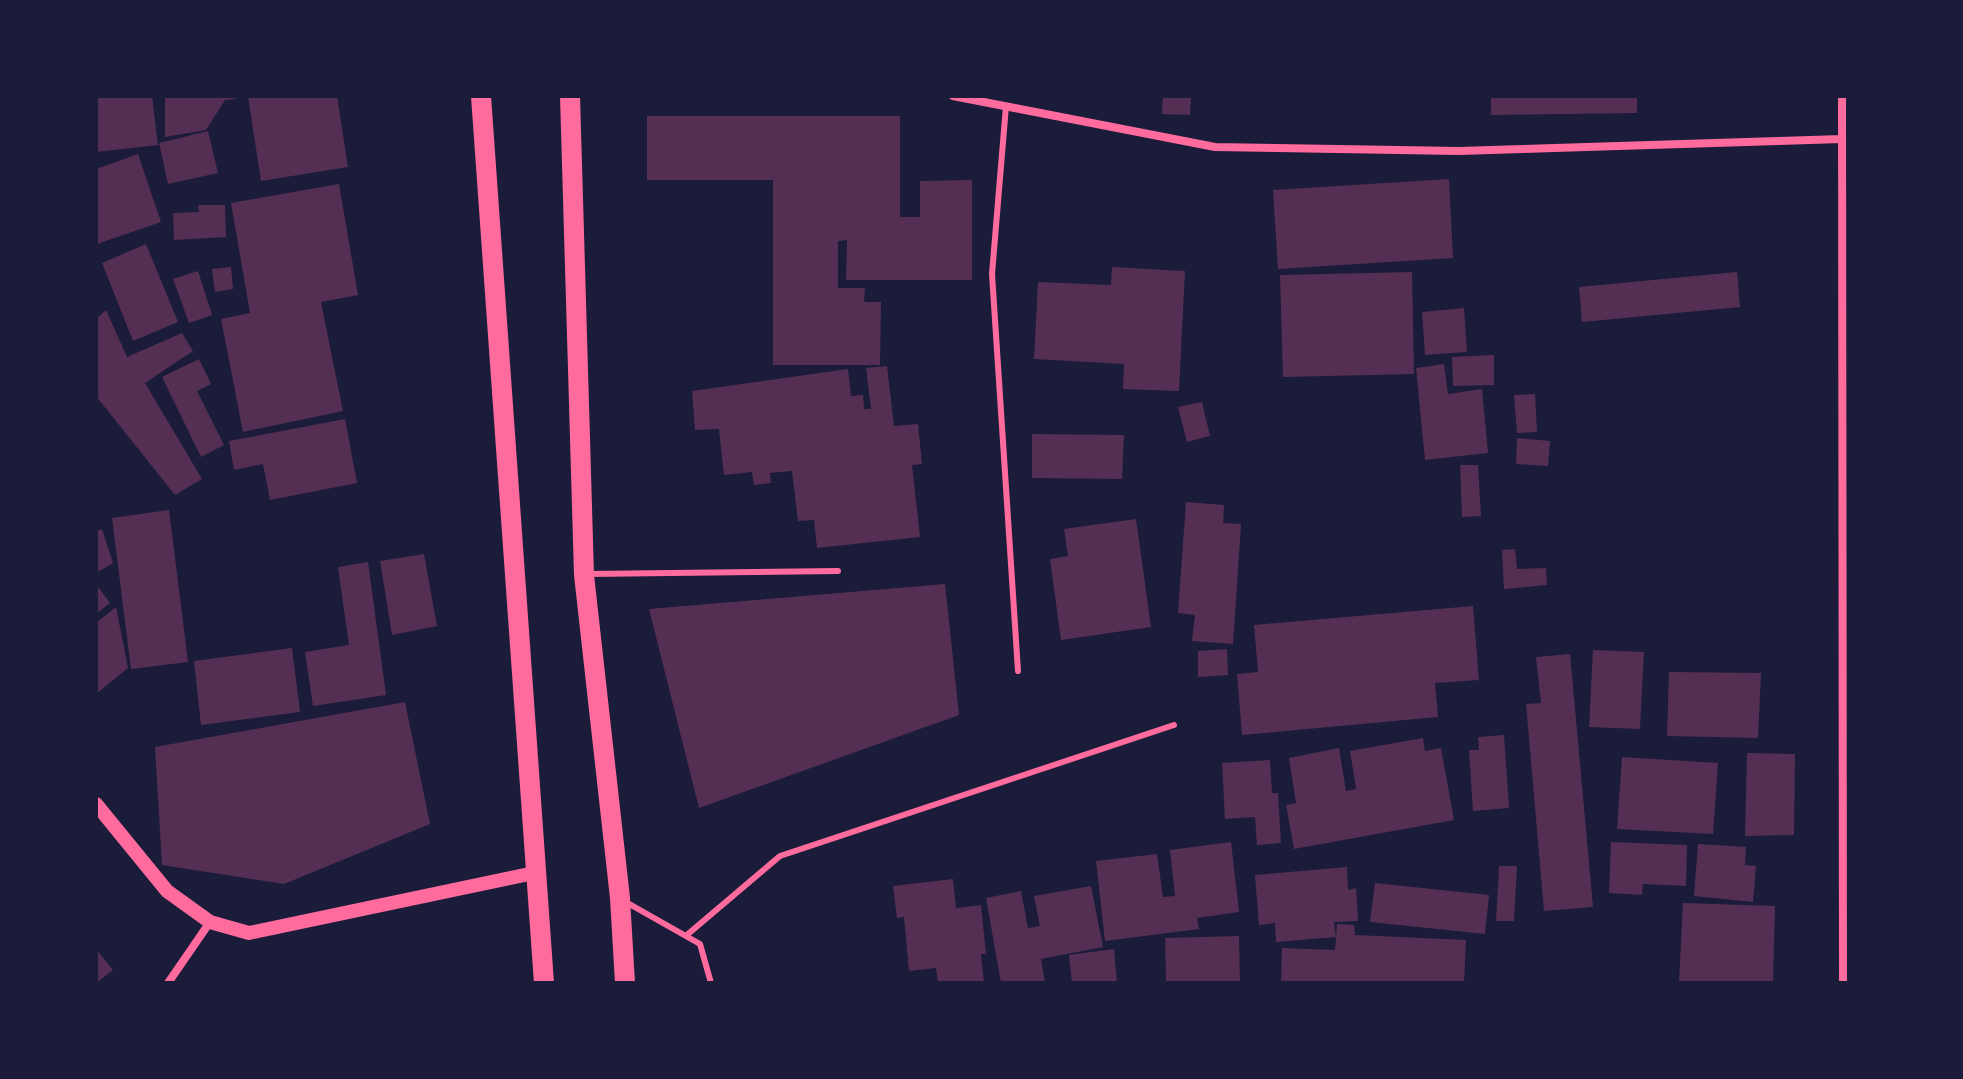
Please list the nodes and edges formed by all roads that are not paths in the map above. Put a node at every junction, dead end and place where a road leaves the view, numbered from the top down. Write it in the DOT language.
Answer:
graph roads {
  1 [pos="481,96"];
  2 [pos="570,96"];
  3 [pos="953,96"];
  4 [pos="1842,96"];
  5 [pos="1006,106"];
  6 [pos="1842,139"];
  7 [pos="838,571"];
  8 [pos="584,575"];
  9 [pos="1018,671"];
  10 [pos="1174,725"];
  11 [pos="96,804"];
  12 [pos="534,873"];
  13 [pos="620,898"];
  14 [pos="210,922"];
  15 [pos="688,934"];
  16 [pos="168,983"];
  17 [pos="544,983"];
  18 [pos="625,983"];
  19 [pos="711,983"];
  20 [pos="1843,983"];
  1 -- 12 [label="main road"];
  2 -- 8 [label="main road"];
  3 -- 5 [label="street"];
  4 -- 6 [label="street"];
  5 -- 6 [label="street"];
  5 -- 9 [label="lane"];
  6 -- 20 [label="street"];
  7 -- 8 [label="lane"];
  8 -- 13 [label="main road"];
  10 -- 15 [label="lane"];
  11 -- 14 [label="street"];
  12 -- 14 [label="street"];
  12 -- 17 [label="main road"];
  13 -- 15 [label="lane"];
  13 -- 18 [label="main road"];
  14 -- 16 [label="street"];
  15 -- 19 [label="lane"];
}
